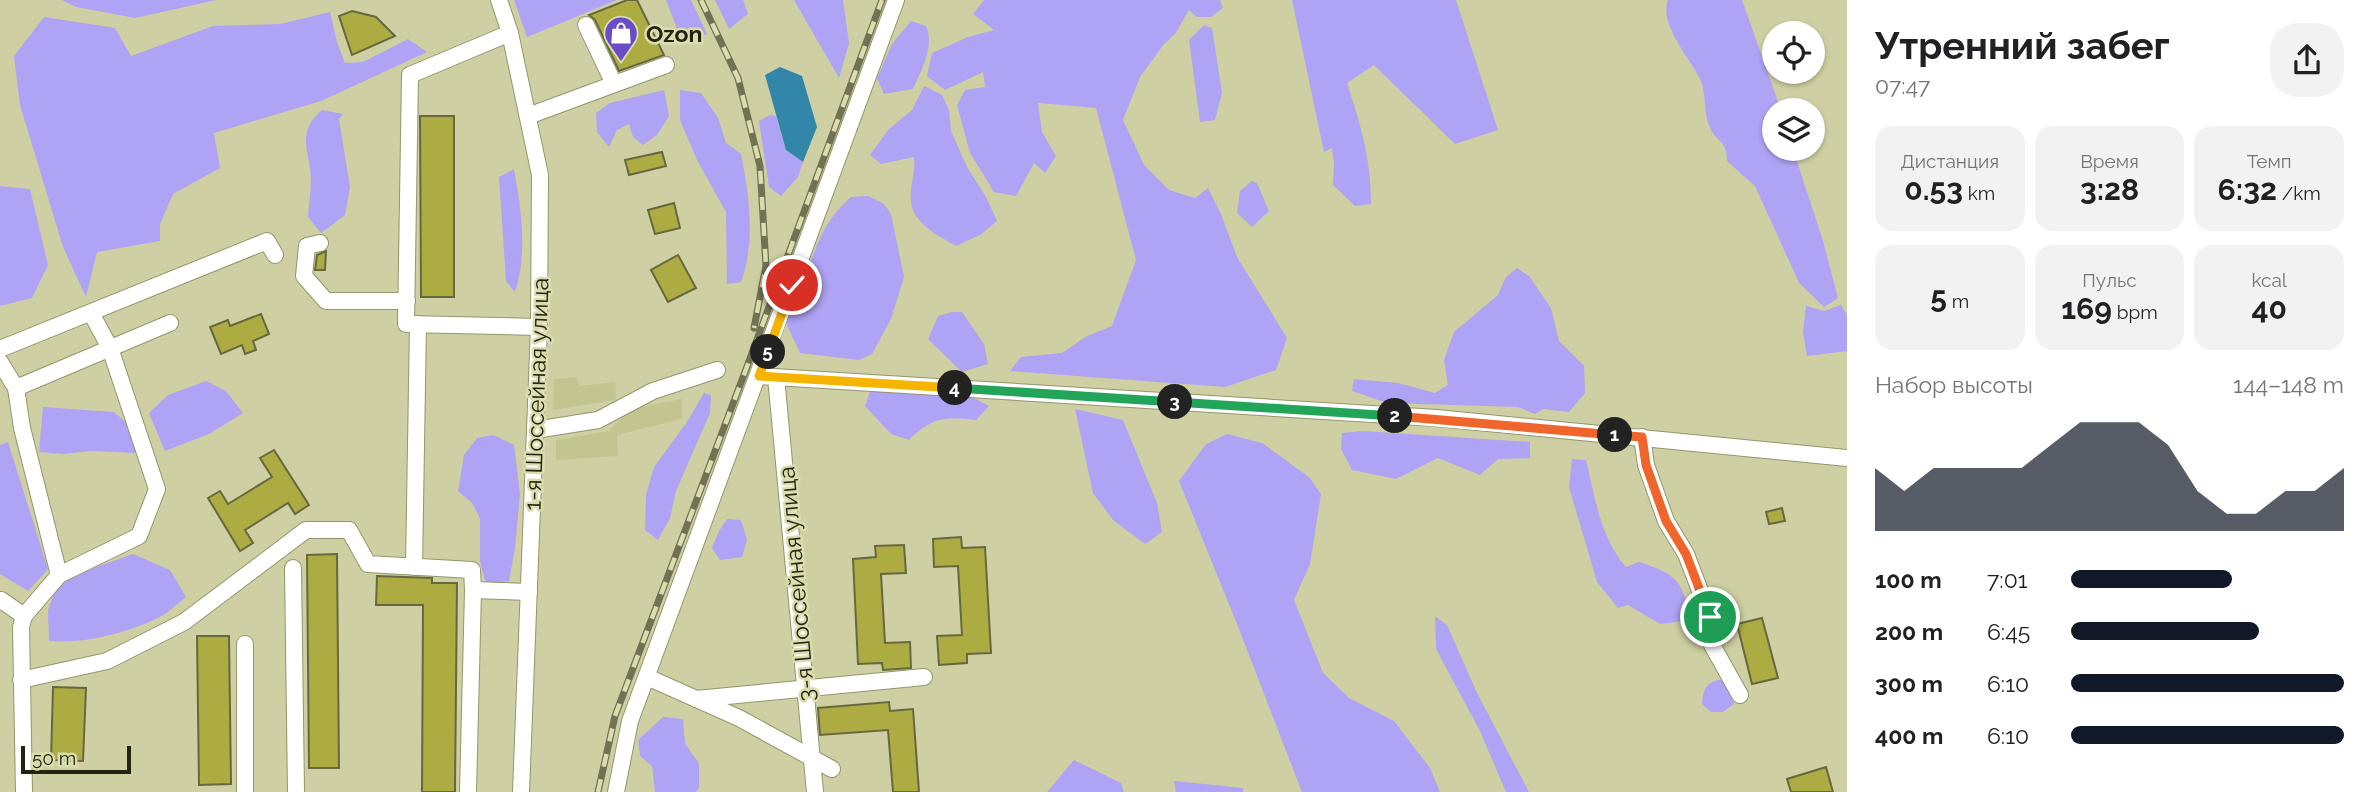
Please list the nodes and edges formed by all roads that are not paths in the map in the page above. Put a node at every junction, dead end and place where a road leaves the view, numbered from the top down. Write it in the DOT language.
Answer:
graph roads {
  1 [pos="499,0"];
  2 [pos="896,0"];
  3 [pos="586,25"];
  4 [pos="510,33"];
  5 [pos="666,65"];
  6 [pos="614,84"];
  7 [pos="528,116"];
  8 [pos="320,243"];
  9 [pos="275,256"];
  10 [pos="407,302"];
  11 [pos="91,313"];
  12 [pos="170,323"];
  13 [pos="418,324"];
  14 [pos="539,327"];
  15 [pos="110,348"];
  16 [pos="0,349"];
  17 [pos="0,362"];
  18 [pos="717,370"];
  19 [pos="759,376"];
  20 [pos="776,377"];
  21 [pos="16,388"];
  22 [pos="535,430"];
  23 [pos="1642,437"];
  24 [pos="1847,458"];
  25 [pos="414,567"];
  26 [pos="293,568"];
  27 [pos="59,575"];
  28 [pos="472,590"];
  29 [pos="529,592"];
  30 [pos="1,600"];
  31 [pos="23,616"];
  32 [pos="245,644"];
  33 [pos="647,677"];
  34 [pos="924,677"];
  35 [pos="21,680"];
  36 [pos="805,688"];
  37 [pos="1740,695"];
  38 [pos="696,699"];
  39 [pos="812,758"];
  40 [pos="832,769"];
  41 [pos="24,792"];
  42 [pos="245,792"];
  43 [pos="296,792"];
  44 [pos="468,792"];
  45 [pos="521,792"];
  46 [pos="615,792"];
  47 [pos="815,792"];
  1 -- 4 [label="street, 1-я Шоссейная улица"];
  2 -- 19 [label="street"];
  3 -- 6 [label="street"];
  4 -- 7 [label="street, 1-я Шоссейная улица"];
  4 -- 10 [label="street"];
  5 -- 6 [label="street"];
  6 -- 7 [label="street"];
  7 -- 14 [label="street, 1-я Шоссейная улица"];
  8 -- 10 [label="street"];
  9 -- 11 [label="street"];
  10 -- 13 [label="street"];
  11 -- 15 [label="street"];
  11 -- 16 [label="street"];
  12 -- 15 [label="street"];
  13 -- 14 [label="street"];
  13 -- 25 [label="street"];
  14 -- 22 [label="street, 1-я Шоссейная улица"];
  15 -- 21 [label="street"];
  15 -- 27 [label="street"];
  17 -- 21 [label="street"];
  18 -- 22 [label="street"];
  19 -- 20 [label="street"];
  19 -- 33 [label="street"];
  20 -- 23 [label="street"];
  20 -- 36 [label="street, 3-я Шоссейная улица"];
  21 -- 27 [label="street"];
  22 -- 29 [label="street, 1-я Шоссейная улица"];
  23 -- 24 [label="street"];
  23 -- 37 [label="street"];
  25 -- 28 [label="street"];
  25 -- 35 [label="street"];
  26 -- 43 [label="street"];
  27 -- 31 [label="street"];
  28 -- 29 [label="street"];
  28 -- 44 [label="street"];
  29 -- 45 [label="street, 1-я Шоссейная улица"];
  30 -- 31 [label="street"];
  31 -- 35 [label="street"];
  32 -- 42 [label="street"];
  33 -- 38 [label="street"];
  33 -- 46 [label="street"];
  34 -- 36 [label="street"];
  35 -- 41 [label="street"];
  36 -- 38 [label="street"];
  36 -- 39 [label="street, 3-я Шоссейная улица"];
  38 -- 39 [label="street"];
  39 -- 40 [label="street"];
  39 -- 47 [label="street, 3-я Шоссейная улица"];
}
